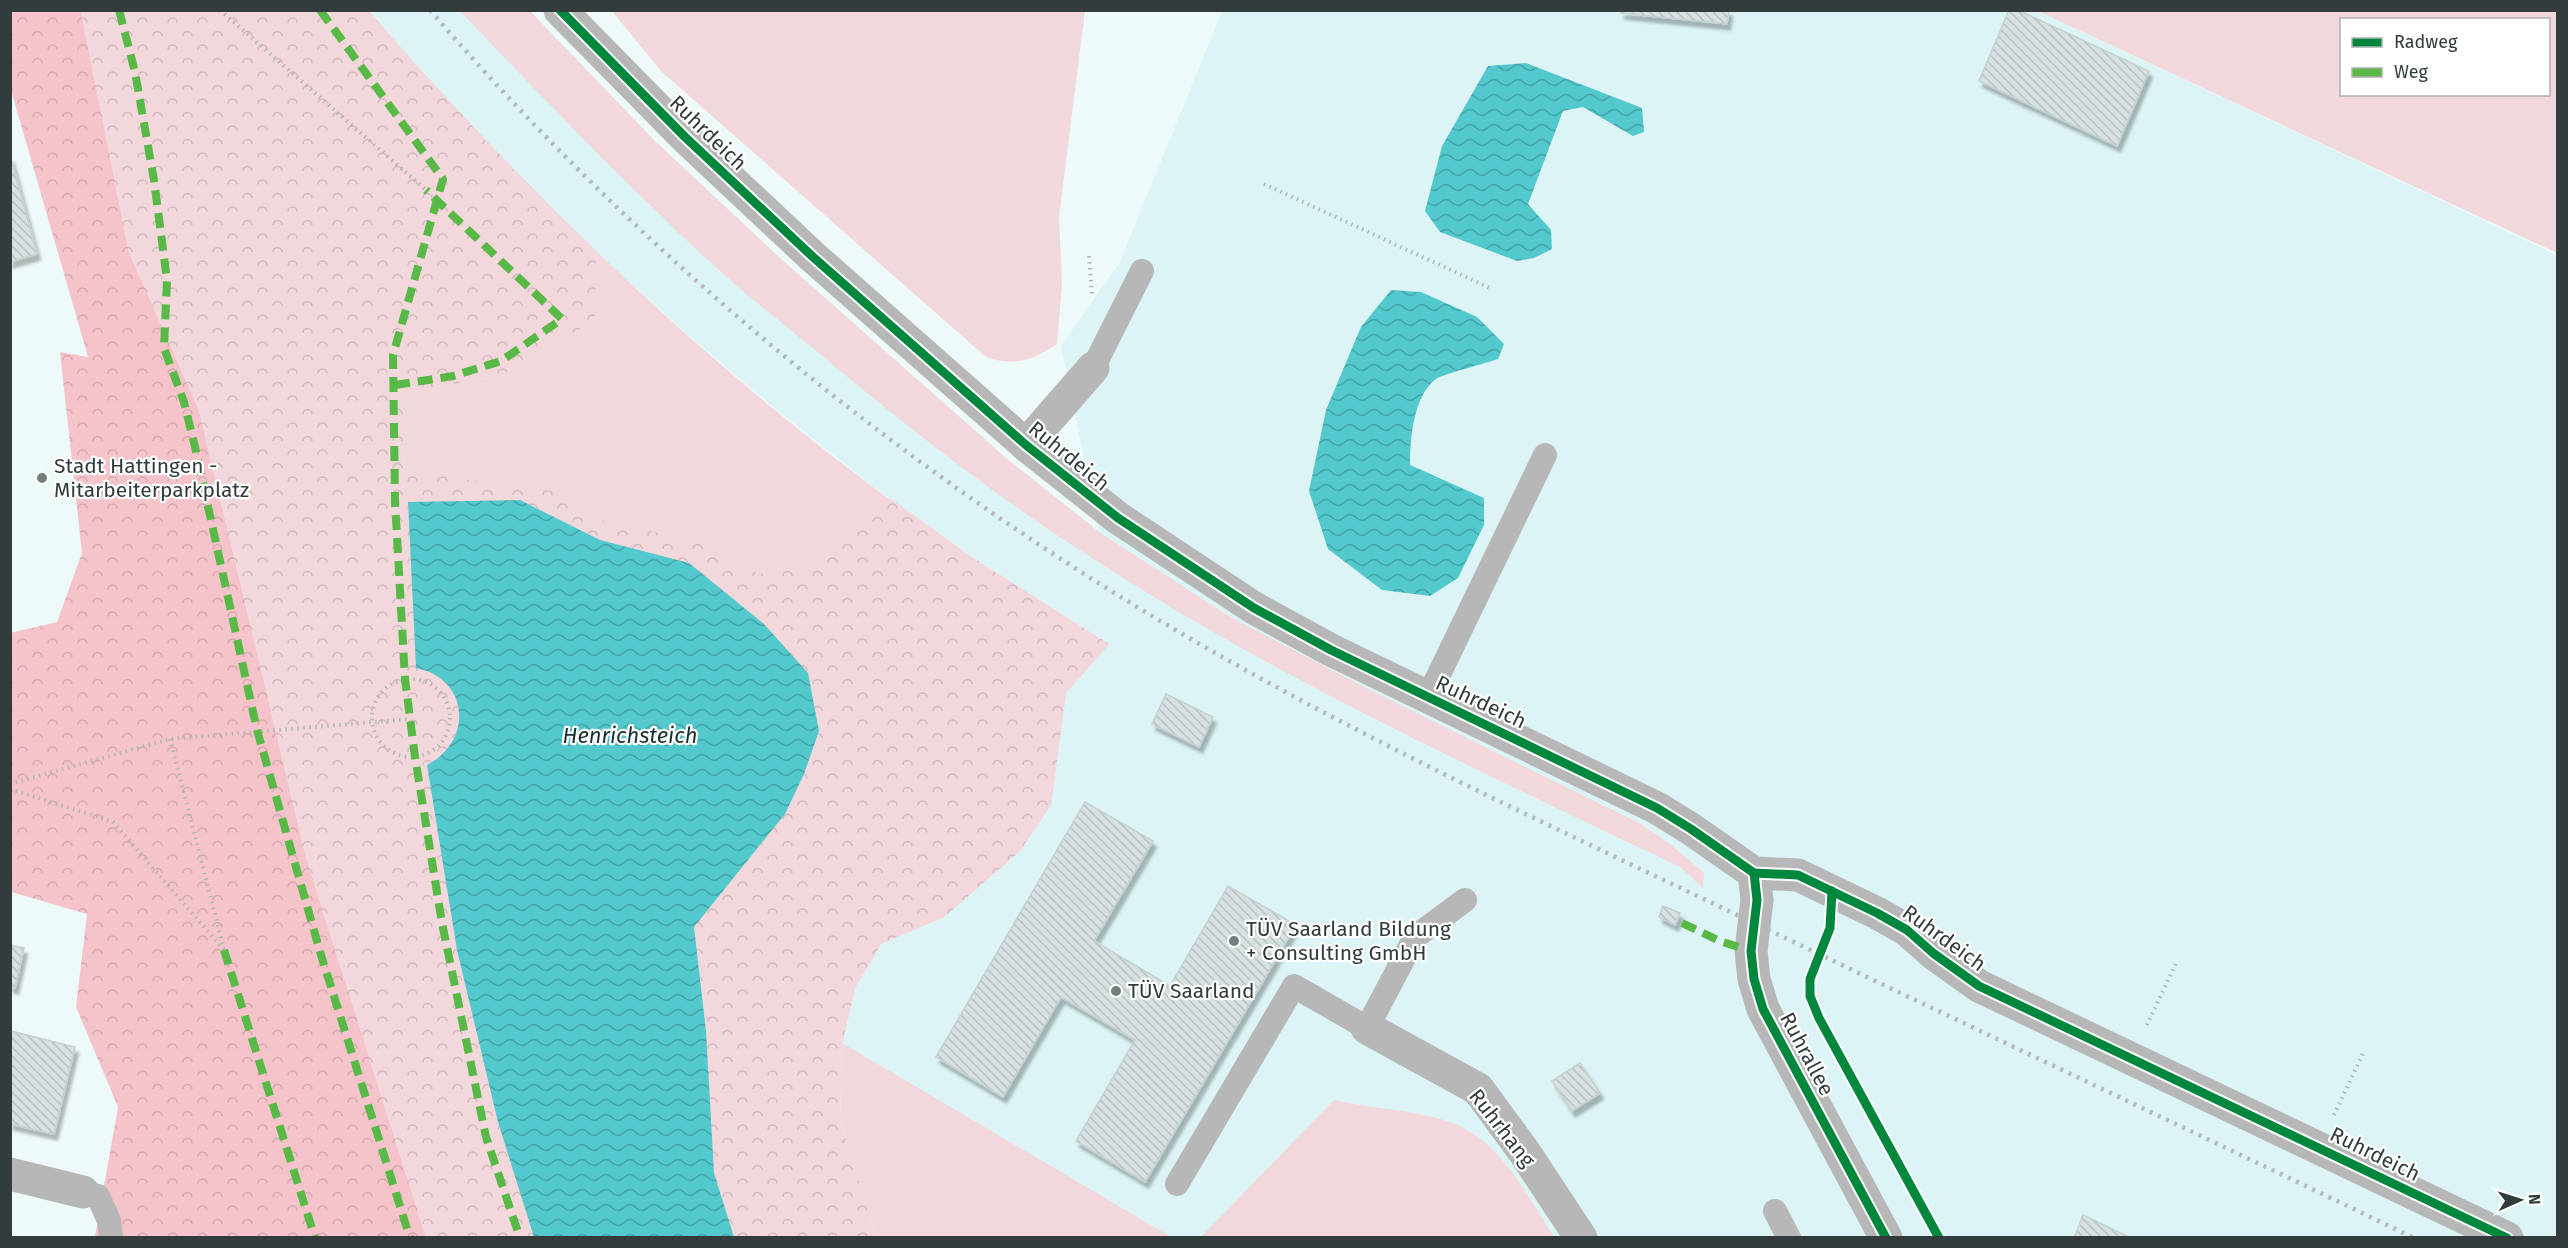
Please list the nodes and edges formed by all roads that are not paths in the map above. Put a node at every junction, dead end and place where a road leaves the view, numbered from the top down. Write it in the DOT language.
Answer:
graph roads {
  1 [pos="560,10"];
  2 [pos="1143,271"];
  3 [pos="1093,368"];
  4 [pos="1026,445"];
  5 [pos="1545,454"];
  6 [pos="1428,697"];
  7 [pos="1754,873"];
  8 [pos="1465,900"];
  9 [pos="1367,1028"];
  10 [pos="10,1174"];
  11 [pos="1177,1184"];
  12 [pos="83,1192"];
  13 [pos="1775,1211"];
  14 [pos="111,1238"];
  15 [pos="1581,1238"];
  16 [pos="1789,1238"];
  17 [pos="1886,1238"];
  18 [pos="2507,1238"];
  1 -- 4 [label="street, Ruhrdeich"];
  2 -- 3 [label="lane, Ruhrdeich"];
  3 -- 4 [label="street, Ruhrdeich"];
  4 -- 6 [label="street, Ruhrdeich"];
  5 -- 6 [label="lane"];
  6 -- 7 [label="street, Ruhrdeich"];
  7 -- 17 [label="street, Ruhrallee"];
  7 -- 18 [label="street, Ruhrdeich"];
  8 -- 9 [label="lane"];
  9 -- 11 [label="lane"];
  9 -- 15 [label="street, Ruhrhang"];
  10 -- 12 [label="street"];
  12 -- 14 [label="lane"];
  13 -- 16 [label="lane"];
}
